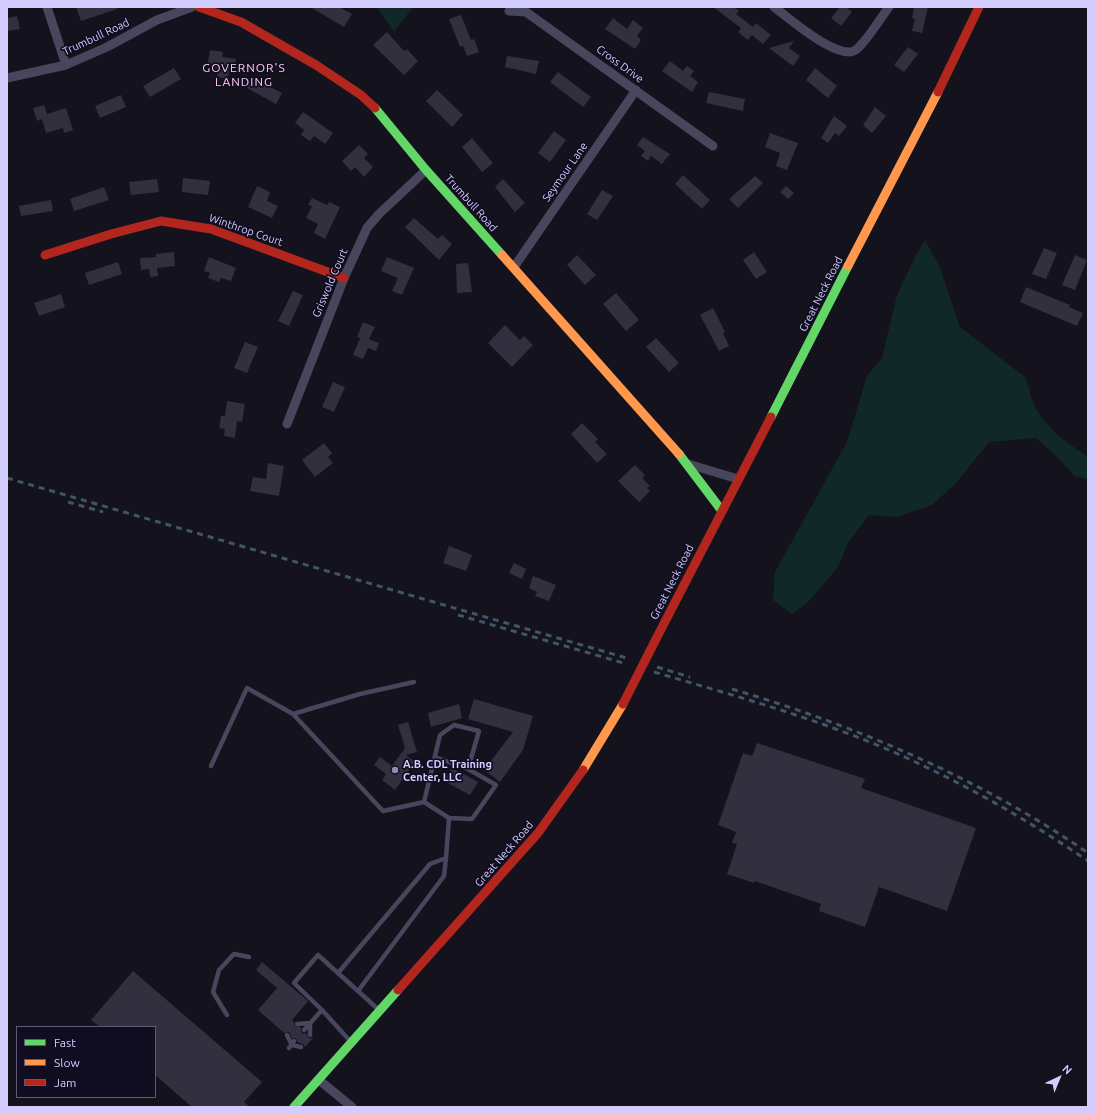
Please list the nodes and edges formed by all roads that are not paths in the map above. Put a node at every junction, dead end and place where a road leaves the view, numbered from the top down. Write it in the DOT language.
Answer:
graph roads {
  1 [pos="47,7"];
  2 [pos="192,7"];
  3 [pos="199,7"];
  4 [pos="774,7"];
  5 [pos="889,7"];
  6 [pos="979,7"];
  7 [pos="510,11"];
  8 [pos="66,64"];
  9 [pos="7,78"];
  10 [pos="636,90"];
  11 [pos="713,146"];
  12 [pos="426,170"];
  13 [pos="45,255"];
  14 [pos="514,267"];
  15 [pos="344,278"];
  16 [pos="287,424"];
  17 [pos="688,464"];
  18 [pos="738,479"];
  19 [pos="722,511"];
  20 [pos="414,682"];
  21 [pos="293,714"];
  22 [pos="434,757"];
  23 [pos="211,766"];
  24 [pos="468,769"];
  25 [pos="424,802"];
  26 [pos="449,818"];
  27 [pos="446,858"];
  28 [pos="249,957"];
  29 [pos="338,973"];
  30 [pos="358,991"];
  31 [pos="322,1010"];
  32 [pos="380,1011"];
  33 [pos="227,1015"];
  34 [pos="310,1023"];
  35 [pos="297,1024"];
  36 [pos="304,1030"];
  37 [pos="287,1035"];
  38 [pos="310,1035"];
  39 [pos="352,1043"];
  40 [pos="301,1047"];
  41 [pos="319,1080"];
  42 [pos="294,1107"];
  43 [pos="352,1107"];
  1 -- 8 [label="street"];
  2 -- 8 [label="street, Trumbull Road"];
  3 -- 12 [label="main road, Trumbull Road"];
  4 -- 5 [label="street"];
  6 -- 18 [label="main road, Great Neck Road"];
  7 -- 10 [label="street, Cross Drive"];
  8 -- 9 [label="street, Trumbull Road"];
  10 -- 11 [label="street, Cross Drive"];
  10 -- 14 [label="street, Seymour Lane"];
  12 -- 14 [label="main road, Trumbull Road"];
  12 -- 15 [label="street, Griswold Court"];
  13 -- 15 [label="main road, Winthrop Court"];
  14 -- 17 [label="main road, Trumbull Road"];
  15 -- 16 [label="street, Griswold Court"];
  17 -- 18 [label="street"];
  17 -- 19 [label="main road, Trumbull Road"];
  18 -- 19 [label="main road, Great Neck Road"];
  19 -- 32 [label="main road, Great Neck Road, bridge"];
  20 -- 21 [label="lane"];
  21 -- 23 [label="lane"];
  21 -- 25 [label="lane"];
  22 -- 24 [label="lane"];
  22 -- 24 [label="lane"];
  22 -- 25 [label="lane"];
  24 -- 26 [label="lane"];
  25 -- 26 [label="lane"];
  26 -- 27 [label="lane"];
  27 -- 29 [label="lane"];
  27 -- 30 [label="lane"];
  28 -- 33 [label="lane"];
  29 -- 30 [label="lane"];
  29 -- 31 [label="lane"];
  30 -- 32 [label="lane"];
  31 -- 34 [label="lane"];
  31 -- 39 [label="lane"];
  32 -- 39 [label="main road, Great Neck Road"];
  34 -- 35 [label="lane"];
  34 -- 36 [label="lane"];
  34 -- 38 [label="lane"];
  37 -- 40 [label="lane"];
  39 -- 41 [label="main road, Great Neck Road"];
  41 -- 42 [label="main road, Great Neck Road"];
  41 -- 43 [label="street"];
}
